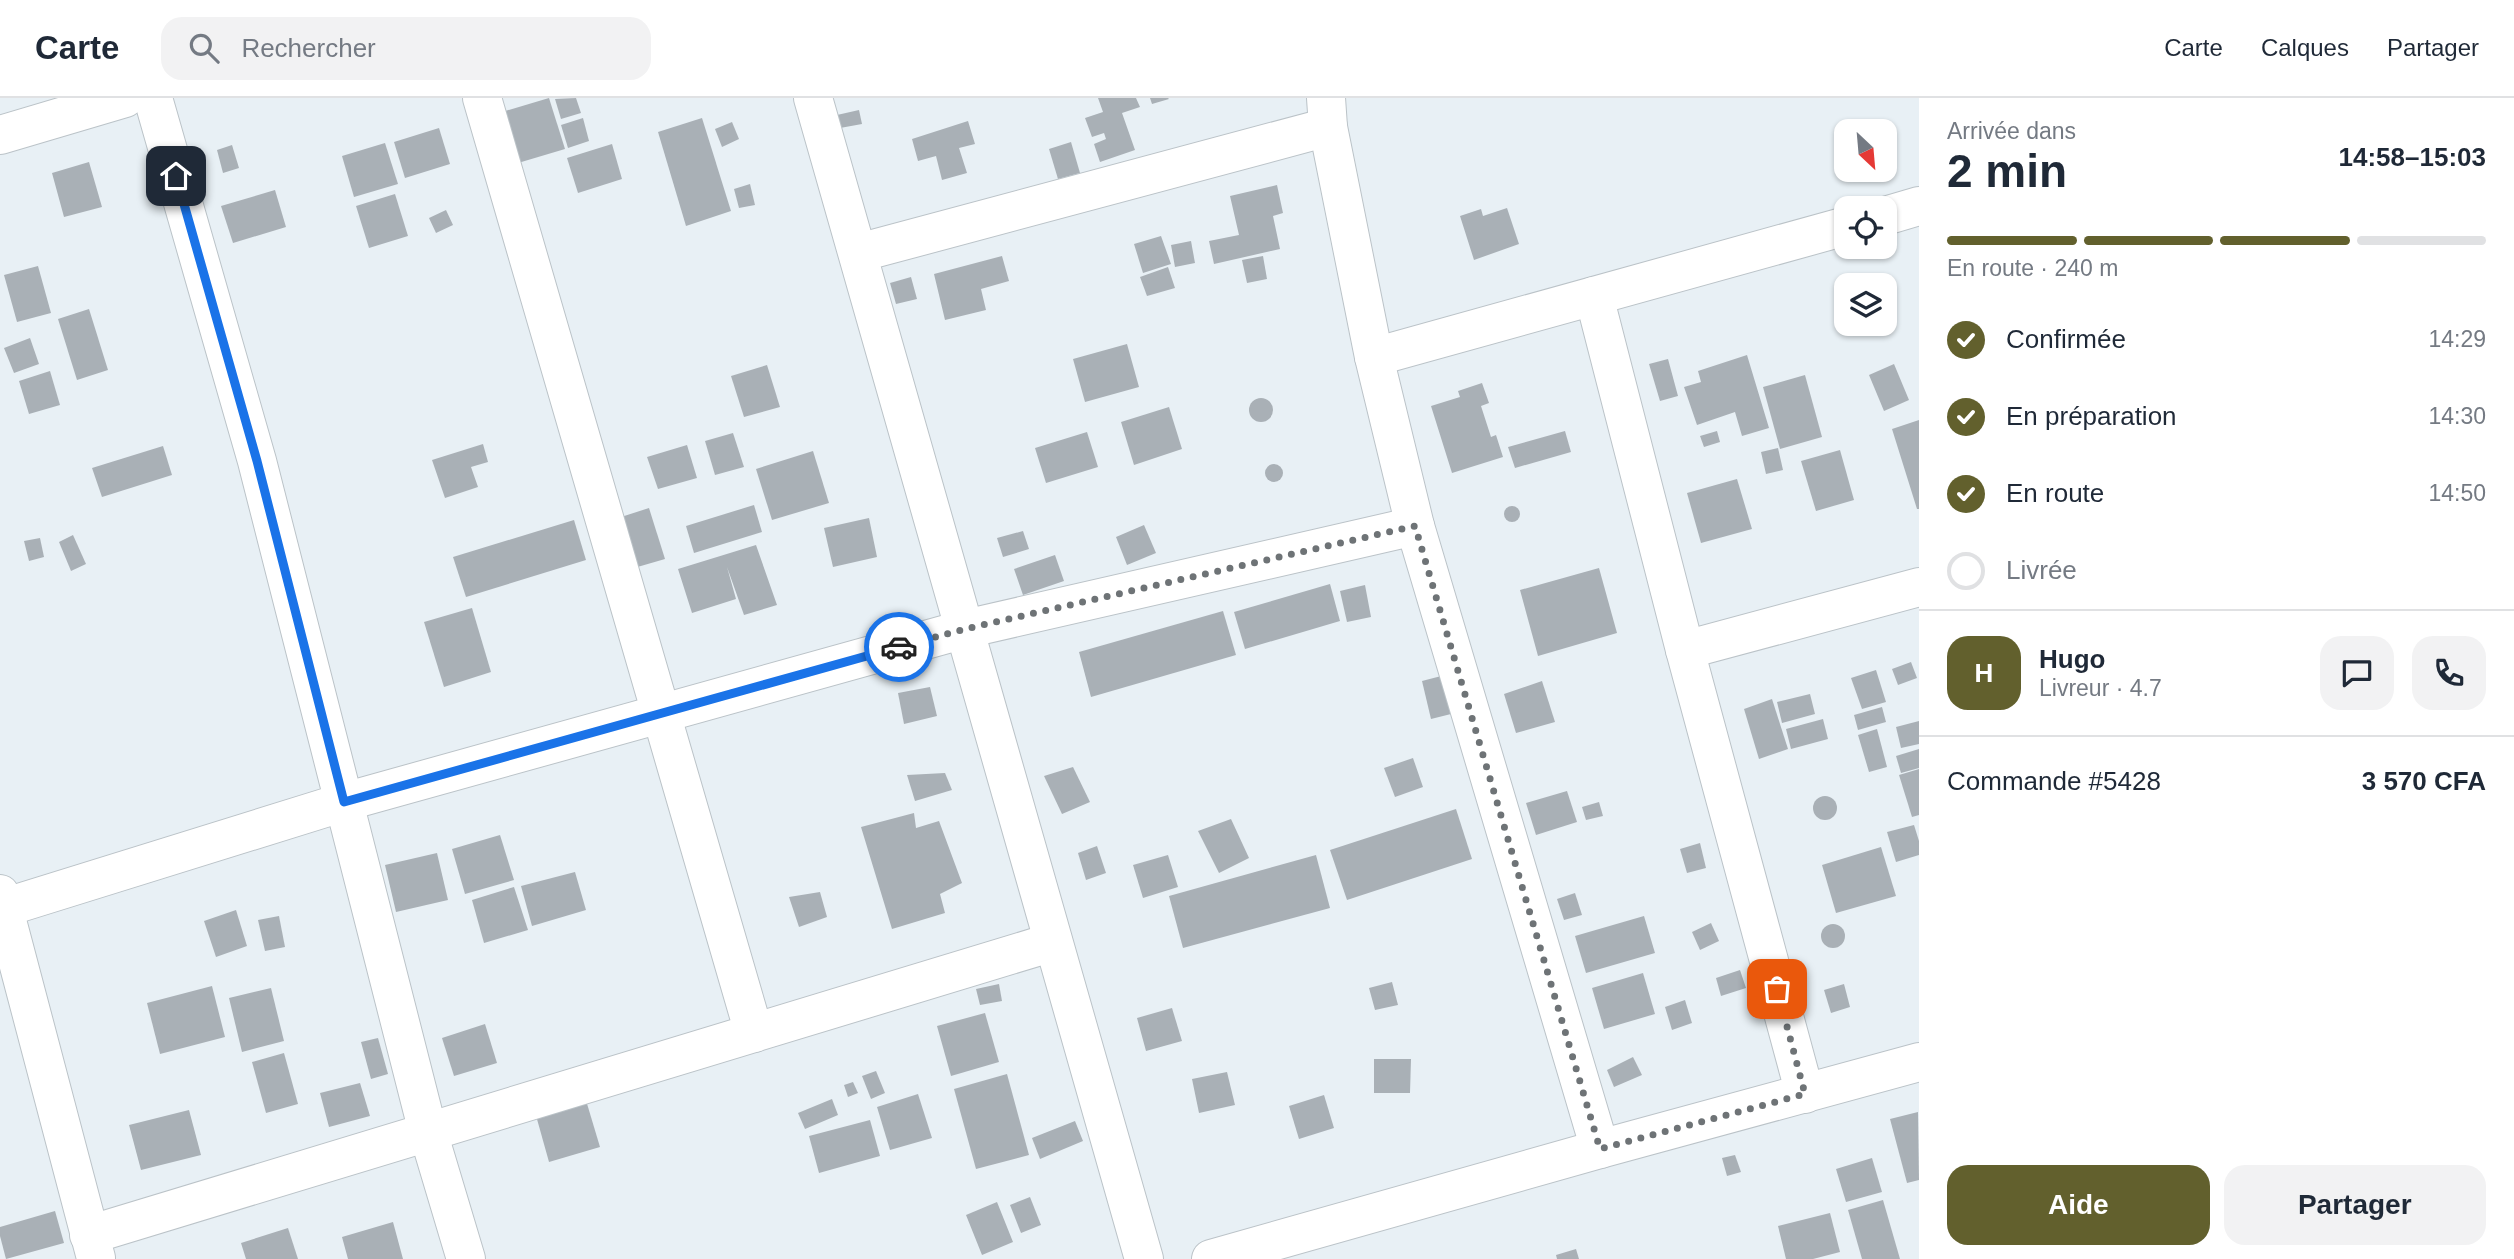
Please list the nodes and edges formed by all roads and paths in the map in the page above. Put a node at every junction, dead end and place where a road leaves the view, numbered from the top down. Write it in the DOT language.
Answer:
graph roads {
  1 [pos="125,98"];
  2 [pos="153,98"];
  3 [pos="482,98"];
  4 [pos="813,98"];
  5 [pos="1327,112"];
  6 [pos="0,135"];
  7 [pos="1919,206"];
  8 [pos="1897,212"];
  9 [pos="1834,229"];
  10 [pos="858,253"];
  11 [pos="1594,296"];
  12 [pos="1374,357"];
  13 [pos="1415,526"];
  14 [pos="1919,587"];
  15 [pos="965,629"];
  16 [pos="1685,649"];
  17 [pos="661,713"];
  18 [pos="344,802"];
  19 [pos="1,904"];
  20 [pos="1053,942"];
  21 [pos="754,1033"];
  22 [pos="1919,1062"];
  23 [pos="1805,1094"];
  24 [pos="428,1132"];
  25 [pos="1600,1149"];
  26 [pos="93,1247"];
  27 [pos="466,1259"];
  28 [pos="1144,1259"];
  29 [pos="1211,1259"];
  1 -- 6 [label="street"];
  2 -- 18 [label="street"];
  3 -- 17 [label="street"];
  4 -- 10 [label="street"];
  5 -- 10 [label="street"];
  5 -- 12 [label="street"];
  7 -- 8 [label="street"];
  9 -- 11 [label="street"];
  10 -- 15 [label="street"];
  11 -- 12 [label="street"];
  11 -- 16 [label="street"];
  12 -- 13 [label="street"];
  13 -- 15 [label="street"];
  13 -- 25 [label="street"];
  14 -- 16 [label="street"];
  15 -- 17 [label="street"];
  15 -- 20 [label="street"];
  16 -- 23 [label="street"];
  17 -- 18 [label="street"];
  17 -- 21 [label="street"];
  18 -- 19 [label="street"];
  18 -- 24 [label="street"];
  19 -- 26 [label="street"];
  20 -- 21 [label="street"];
  20 -- 28 [label="street"];
  21 -- 24 [label="street"];
  22 -- 23 [label="street"];
  23 -- 25 [label="street"];
  24 -- 26 [label="street"];
  24 -- 27 [label="street"];
  25 -- 29 [label="street"];
}
